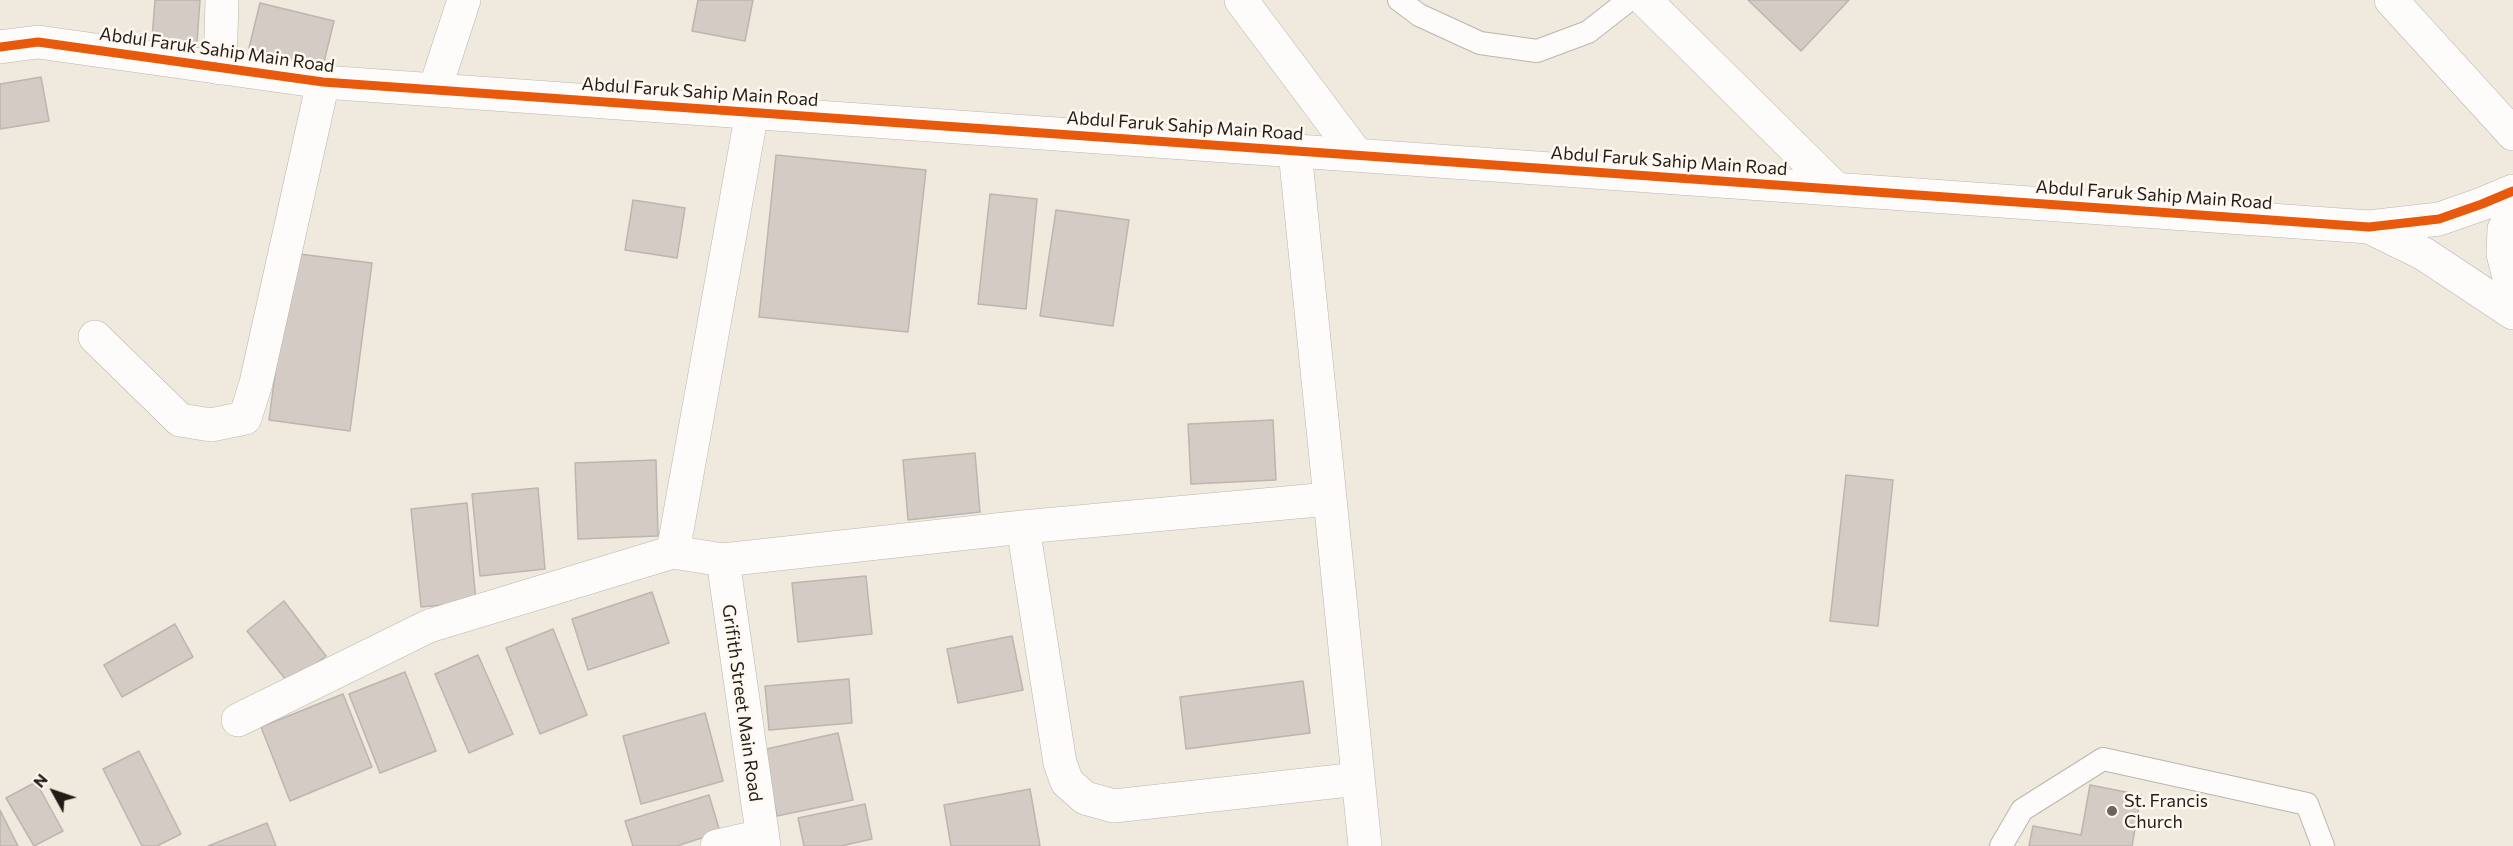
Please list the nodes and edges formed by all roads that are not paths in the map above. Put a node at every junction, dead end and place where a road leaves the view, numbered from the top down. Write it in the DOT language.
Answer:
graph roads {
  1 [pos="222,0"];
  2 [pos="464,0"];
  3 [pos="1241,0"];
  4 [pos="1399,0"];
  5 [pos="1629,0"];
  6 [pos="1645,0"];
  7 [pos="2391,0"];
  8 [pos="0,47"];
  9 [pos="220,68"];
  10 [pos="323,82"];
  11 [pos="435,89"];
  12 [pos="752,112"];
  13 [pos="2513,134"];
  14 [pos="1295,151"];
  15 [pos="1358,155"];
  16 [pos="1836,189"];
  17 [pos="2513,190"];
  18 [pos="2513,214"];
  19 [pos="2369,227"];
  20 [pos="2513,293"];
  21 [pos="2513,313"];
  22 [pos="95,337"];
  23 [pos="1329,498"];
  24 [pos="1023,527"];
  25 [pos="674,552"];
  26 [pos="723,560"];
  27 [pos="238,720"];
  28 [pos="1358,779"];
  29 [pos="762,841"];
  30 [pos="717,846"];
  31 [pos="1365,846"];
  32 [pos="2001,846"];
  33 [pos="2323,846"];
  1 -- 9 [label="street"];
  2 -- 11 [label="street"];
  3 -- 15 [label="street"];
  4 -- 5 [label="lane"];
  6 -- 16 [label="street"];
  7 -- 13 [label="street"];
  8 -- 9 [label="street, Abdul Faruk Sahip Main Road"];
  9 -- 10 [label="street, Abdul Faruk Sahip Main Road"];
  10 -- 11 [label="street, Abdul Faruk Sahip Main Road"];
  10 -- 22 [label="street"];
  11 -- 12 [label="street, Abdul Faruk Sahip Main Road"];
  12 -- 14 [label="street, Abdul Faruk Sahip Main Road"];
  12 -- 25 [label="street"];
  14 -- 15 [label="street, Abdul Faruk Sahip Main Road"];
  14 -- 23 [label="street"];
  15 -- 16 [label="street, Abdul Faruk Sahip Main Road"];
  16 -- 19 [label="street, Abdul Faruk Sahip Main Road"];
  17 -- 19 [label="street"];
  18 -- 20 [label="street"];
  19 -- 21 [label="street"];
  23 -- 24 [label="street"];
  23 -- 28 [label="street"];
  24 -- 26 [label="street"];
  24 -- 28 [label="street"];
  25 -- 26 [label="street"];
  25 -- 27 [label="street"];
  26 -- 29 [label="street, Grifith Street Main Road"];
  28 -- 31 [label="street"];
  29 -- 30 [label="street"];
  32 -- 33 [label="lane"];
}
